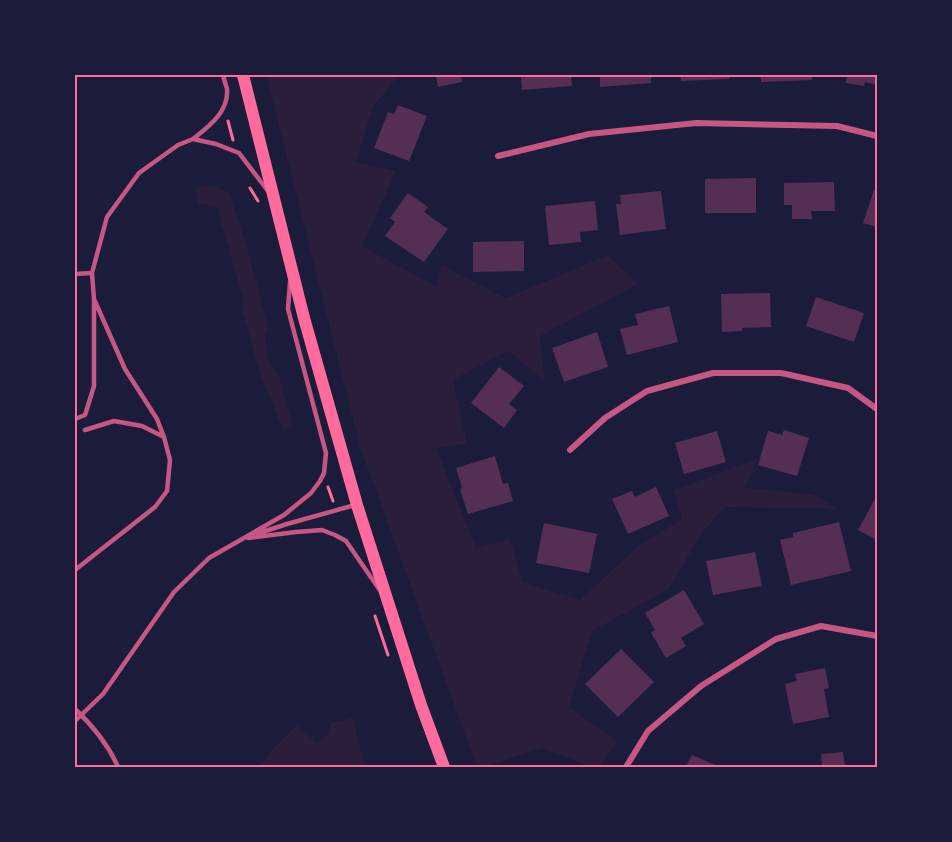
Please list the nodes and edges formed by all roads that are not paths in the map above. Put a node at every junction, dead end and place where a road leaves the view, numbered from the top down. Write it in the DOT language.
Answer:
graph roads {
  1 [pos="224,75"];
  2 [pos="243,75"];
  3 [pos="877,136"];
  4 [pos="192,139"];
  5 [pos="498,156"];
  6 [pos="274,200"];
  7 [pos="292,268"];
  8 [pos="92,273"];
  9 [pos="75,274"];
  10 [pos="94,299"];
  11 [pos="877,409"];
  12 [pos="75,419"];
  13 [pos="85,430"];
  14 [pos="164,437"];
  15 [pos="570,450"];
  16 [pos="357,505"];
  17 [pos="245,538"];
  18 [pos="75,570"];
  19 [pos="389,602"];
  20 [pos="877,636"];
  21 [pos="75,709"];
  22 [pos="81,715"];
  23 [pos="75,720"];
  24 [pos="118,767"];
  25 [pos="444,767"];
  26 [pos="626,767"];
  1 -- 4 [label="lane"];
  2 -- 6 [label="main road"];
  3 -- 5 [label="street"];
  4 -- 6 [label="lane"];
  4 -- 8 [label="lane"];
  6 -- 7 [label="main road"];
  7 -- 16 [label="main road"];
  7 -- 17 [label="lane"];
  8 -- 9 [label="lane"];
  8 -- 10 [label="lane"];
  10 -- 12 [label="lane"];
  10 -- 14 [label="lane"];
  11 -- 15 [label="street"];
  13 -- 14 [label="lane"];
  14 -- 18 [label="lane"];
  16 -- 17 [label="lane"];
  16 -- 19 [label="main road"];
  17 -- 19 [label="lane"];
  17 -- 22 [label="lane"];
  19 -- 25 [label="main road"];
  20 -- 26 [label="street"];
  21 -- 22 [label="lane"];
  22 -- 23 [label="lane"];
  22 -- 24 [label="lane"];
}
